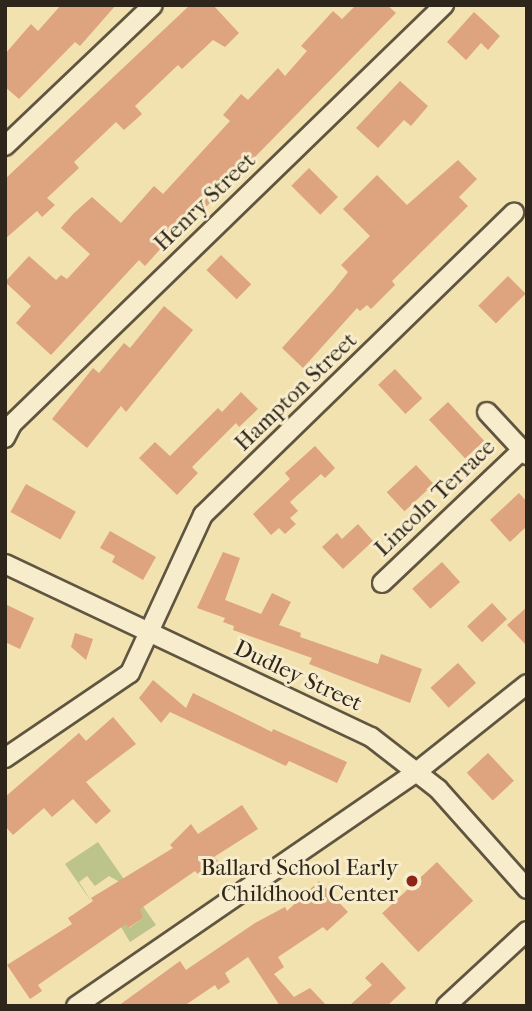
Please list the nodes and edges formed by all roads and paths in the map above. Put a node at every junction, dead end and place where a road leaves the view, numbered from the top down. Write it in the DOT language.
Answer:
graph roads {
  1 [pos="153,5"];
  2 [pos="444,5"];
  3 [pos="6,143"];
  4 [pos="514,213"];
  5 [pos="487,412"];
  6 [pos="5,438"];
  7 [pos="524,453"];
  8 [pos="5,564"];
  9 [pos="382,583"];
  10 [pos="148,632"];
  11 [pos="527,684"];
  12 [pos="5,758"];
  13 [pos="419,769"];
  14 [pos="527,889"];
  15 [pos="527,931"];
  16 [pos="76,1006"];
  17 [pos="446,1006"];
  1 -- 3 [label="street"];
  2 -- 6 [label="street, Henry Street"];
  4 -- 10 [label="street, Hampton Street"];
  5 -- 7 [label="street"];
  7 -- 9 [label="street, Lincoln Terrace"];
  8 -- 10 [label="street, Dudley Street"];
  10 -- 12 [label="street, Hampton Street"];
  10 -- 13 [label="street, Dudley Street"];
  11 -- 13 [label="street"];
  13 -- 14 [label="street, Dudley Street"];
  13 -- 16 [label="street"];
  15 -- 17 [label="street"];
}
